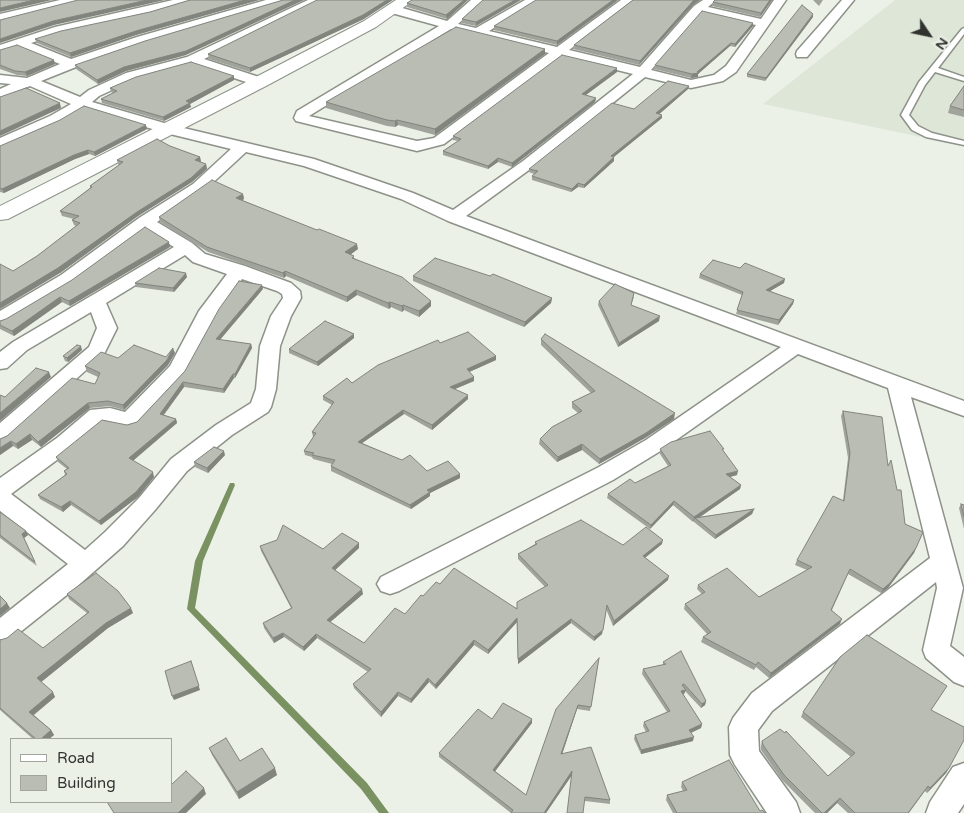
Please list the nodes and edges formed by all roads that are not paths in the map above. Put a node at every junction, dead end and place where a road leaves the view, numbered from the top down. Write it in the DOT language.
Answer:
graph roads {
  1 [pos="75,0"];
  2 [pos="135,0"];
  3 [pos="186,0"];
  4 [pos="279,0"];
  5 [pos="318,0"];
  6 [pos="478,0"];
  7 [pos="532,0"];
  8 [pos="629,0"];
  9 [pos="710,0"];
  10 [pos="780,0"];
  11 [pos="848,0"];
  12 [pos="399,5"];
  13 [pos="698,9"];
  14 [pos="146,11"];
  15 [pos="0,18"];
  16 [pos="764,23"];
  17 [pos="449,25"];
  18 [pos="176,30"];
  19 [pos="964,30"];
  20 [pos="478,32"];
  21 [pos="20,43"];
  22 [pos="0,49"];
  23 [pos="561,52"];
  24 [pos="802,54"];
  25 [pos="192,60"];
  26 [pos="72,64"];
  27 [pos="934,70"];
  28 [pos="642,73"];
  29 [pos="964,78"];
  30 [pos="0,79"];
  31 [pos="31,82"];
  32 [pos="260,82"];
  33 [pos="0,94"];
  34 [pos="82,103"];
  35 [pos="167,129"];
  36 [pos="964,143"];
  37 [pos="0,144"];
  38 [pos="243,146"];
  39 [pos="0,214"];
  40 [pos="454,217"];
  41 [pos="145,222"];
  42 [pos="186,247"];
  43 [pos="239,270"];
  44 [pos="96,301"];
  45 [pos="0,319"];
  46 [pos="796,345"];
  47 [pos="0,362"];
  48 [pos="897,383"];
  49 [pos="964,409"];
  50 [pos="0,435"];
  51 [pos="0,490"];
  52 [pos="0,498"];
  53 [pos="943,562"];
  54 [pos="86,564"];
  55 [pos="390,584"];
  56 [pos="0,634"];
  57 [pos="964,674"];
  58 [pos="964,777"];
  59 [pos="785,813"];
  60 [pos="941,813"];
  1 -- 15 [label="street"];
  2 -- 14 [label="street"];
  3 -- 14 [label="street"];
  4 -- 18 [label="street"];
  5 -- 25 [label="street"];
  6 -- 17 [label="street"];
  7 -- 20 [label="street"];
  8 -- 23 [label="street"];
  9 -- 13 [label="street"];
  10 -- 16 [label="street"];
  11 -- 24 [label="street"];
  12 -- 17 [label="street"];
  12 -- 32 [label="street"];
  13 -- 16 [label="street"];
  13 -- 28 [label="street"];
  14 -- 18 [label="street"];
  14 -- 21 [label="street"];
  16 -- 28 [label="street"];
  17 -- 20 [label="street"];
  17 -- 23 [label="street"];
  18 -- 26 [label="street"];
  19 -- 27 [label="lane"];
  20 -- 23 [label="street"];
  21 -- 22 [label="street"];
  21 -- 26 [label="street"];
  23 -- 28 [label="street"];
  25 -- 32 [label="street"];
  25 -- 34 [label="street"];
  26 -- 31 [label="street"];
  27 -- 29 [label="lane"];
  27 -- 36 [label="lane"];
  28 -- 40 [label="street"];
  30 -- 31 [label="street"];
  31 -- 33 [label="street"];
  31 -- 34 [label="street"];
  32 -- 35 [label="street"];
  34 -- 35 [label="street"];
  34 -- 37 [label="street"];
  35 -- 38 [label="street"];
  35 -- 39 [label="street"];
  38 -- 40 [label="street"];
  38 -- 41 [label="street"];
  40 -- 46 [label="street"];
  41 -- 42 [label="street"];
  41 -- 45 [label="street"];
  42 -- 43 [label="street"];
  42 -- 44 [label="street"];
  43 -- 51 [label="street"];
  43 -- 54 [label="street"];
  44 -- 47 [label="street"];
  44 -- 50 [label="street"];
  46 -- 48 [label="street"];
  46 -- 55 [label="street"];
  48 -- 49 [label="street"];
  48 -- 53 [label="street"];
  52 -- 54 [label="street"];
  53 -- 57 [label="street"];
  53 -- 59 [label="street"];
  54 -- 56 [label="street"];
  58 -- 60 [label="street"];
}
